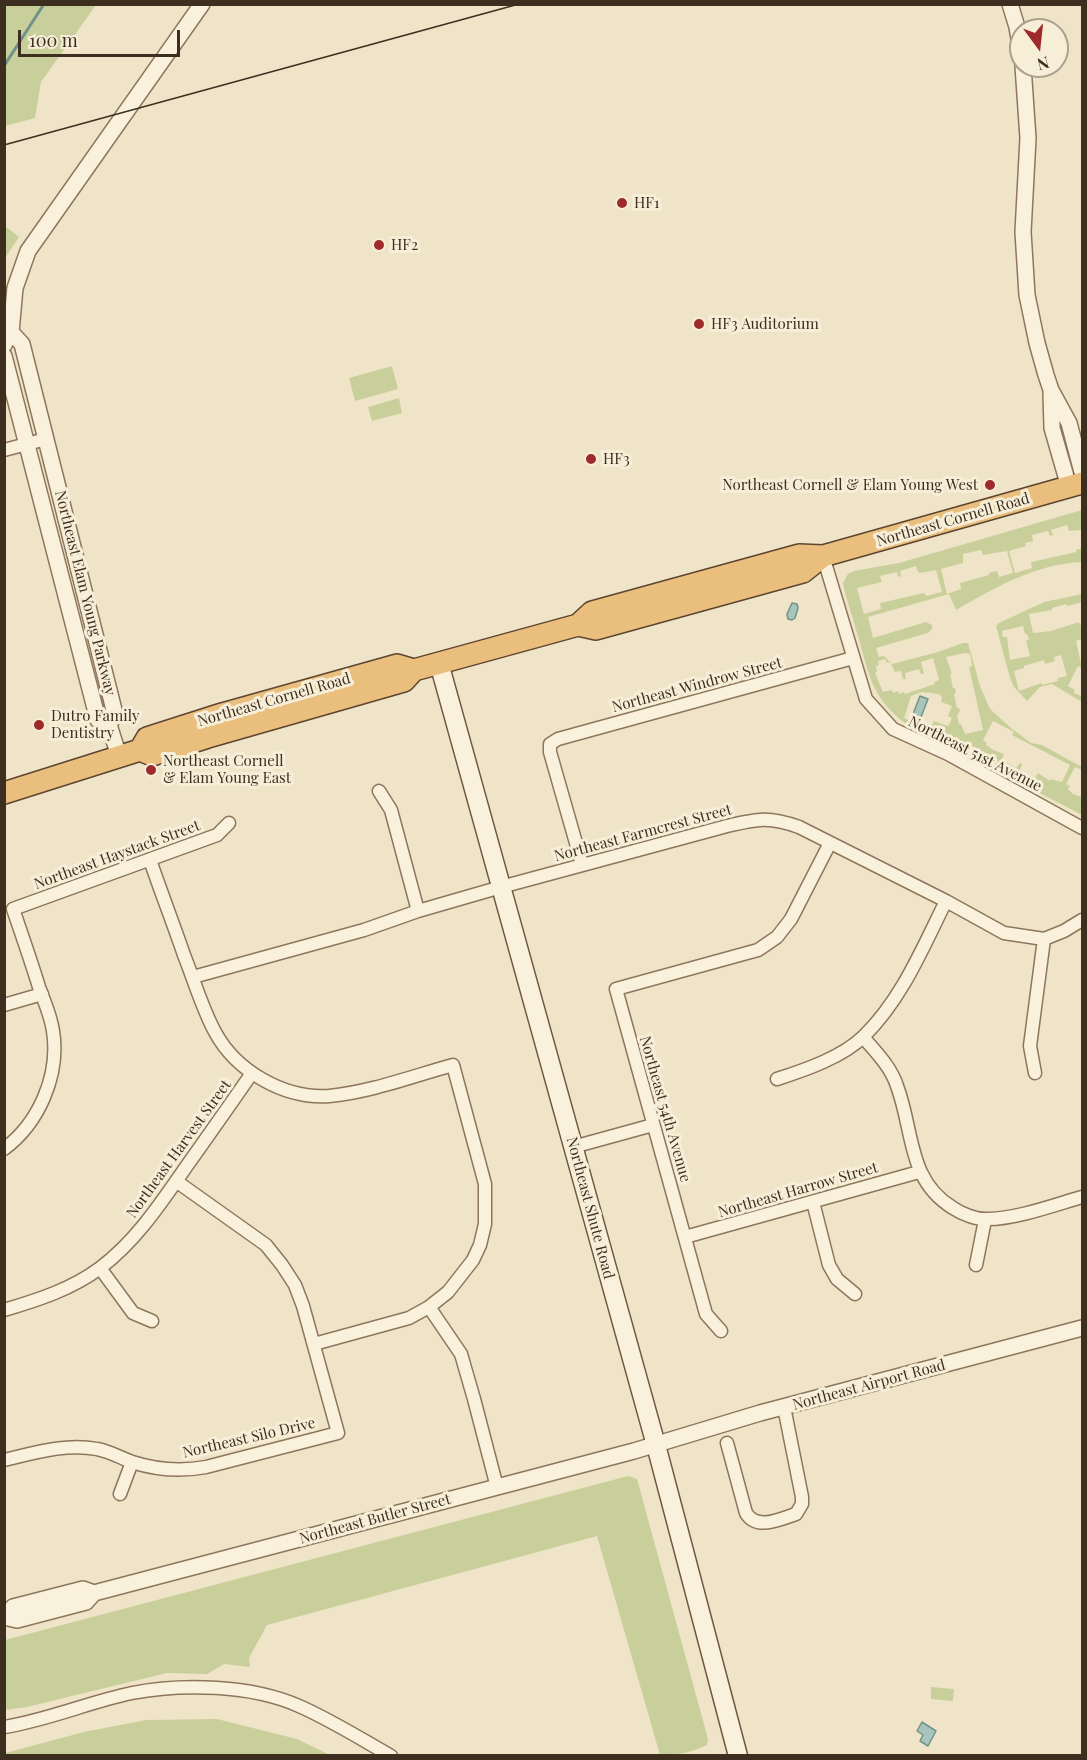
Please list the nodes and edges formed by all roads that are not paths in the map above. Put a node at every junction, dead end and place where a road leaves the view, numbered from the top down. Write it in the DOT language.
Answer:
graph roads {
  1 [pos="202,4"];
  2 [pos="1024,78"];
  3 [pos="8,338"];
  4 [pos="4,356"];
  5 [pos="46,439"];
  6 [pos="27,444"];
  7 [pos="4,450"];
  8 [pos="1078,481"];
  9 [pos="823,556"];
  10 [pos="853,658"];
  11 [pos="439,663"];
  12 [pos="109,725"];
  13 [pos="119,756"];
  14 [pos="379,791"];
  15 [pos="4,794"];
  16 [pos="229,824"];
  17 [pos="1083,828"];
  18 [pos="830,843"];
  19 [pos="150,860"];
  20 [pos="582,864"];
  21 [pos="501,887"];
  22 [pos="946,901"];
  23 [pos="418,911"];
  24 [pos="1083,920"];
  25 [pos="1044,939"];
  26 [pos="193,977"];
  27 [pos="42,994"];
  28 [pos="4,1005"];
  29 [pos="863,1037"];
  30 [pos="1035,1072"];
  31 [pos="252,1073"];
  32 [pos="777,1079"];
  33 [pos="653,1125"];
  34 [pos="573,1147"];
  35 [pos="4,1149"];
  36 [pos="920,1172"];
  37 [pos="176,1181"];
  38 [pos="1083,1197"];
  39 [pos="813,1202"];
  40 [pos="985,1220"];
  41 [pos="685,1237"];
  42 [pos="975,1265"];
  43 [pos="100,1268"];
  44 [pos="855,1294"];
  45 [pos="429,1307"];
  46 [pos="4,1310"];
  47 [pos="152,1321"];
  48 [pos="1083,1328"];
  49 [pos="721,1331"];
  50 [pos="314,1344"];
  51 [pos="784,1407"];
  52 [pos="727,1443"];
  53 [pos="656,1445"];
  54 [pos="4,1460"];
  55 [pos="132,1462"];
  56 [pos="497,1487"];
  57 [pos="120,1494"];
  58 [pos="4,1616"];
  59 [pos="4,1727"];
  60 [pos="391,1755"];
  61 [pos="738,1755"];
  1 -- 3 [label="street, Northeast Elam Young Parkway"];
  2 -- 8 [label="street"];
  3 -- 5 [label="street, Northeast Elam Young Parkway"];
  4 -- 6 [label="street, Northeast Elam Young Parkway"];
  5 -- 6 [label="street"];
  5 -- 12 [label="street, Northeast Elam Young Parkway"];
  6 -- 7 [label="street"];
  6 -- 12 [label="street, Northeast Elam Young Parkway"];
  8 -- 9 [label="highway, Northeast Cornell Road"];
  9 -- 10 [label="street, Northeast 51st Avenue"];
  9 -- 11 [label="highway, Northeast Cornell Road"];
  10 -- 17 [label="street, Northeast 51st Avenue"];
  10 -- 20 [label="street, Northeast Windrow Street"];
  11 -- 13 [label="highway, Northeast Cornell Road"];
  11 -- 21 [label="main road, Northeast Shute Road"];
  12 -- 13 [label="street"];
  13 -- 15 [label="highway, Northeast Cornell Road"];
  14 -- 23 [label="street"];
  16 -- 19 [label="street, Northeast Haystack Street"];
  18 -- 20 [label="street, Northeast Farmcrest Street"];
  18 -- 22 [label="street, Northeast Farmcrest Street"];
  18 -- 33 [label="street, Northeast 54th Avenue"];
  19 -- 26 [label="street"];
  19 -- 27 [label="street, Northeast Haystack Street"];
  20 -- 21 [label="street, Northeast Farmcrest Street"];
  21 -- 23 [label="street, Northeast Farmcrest Street"];
  21 -- 34 [label="main road, Northeast Shute Road"];
  22 -- 25 [label="street, Northeast Farmcrest Street"];
  22 -- 29 [label="street"];
  23 -- 26 [label="street, Northeast Farmcrest Street"];
  24 -- 25 [label="street"];
  25 -- 30 [label="street"];
  26 -- 31 [label="street"];
  27 -- 28 [label="street"];
  27 -- 35 [label="street"];
  29 -- 32 [label="street"];
  29 -- 36 [label="street"];
  31 -- 37 [label="street, Northeast Harvest Street"];
  31 -- 45 [label="street"];
  33 -- 34 [label="street"];
  33 -- 41 [label="street, Northeast 54th Avenue"];
  34 -- 53 [label="main road, Northeast Shute Road"];
  36 -- 39 [label="street, Northeast Harrow Street"];
  36 -- 40 [label="street"];
  37 -- 43 [label="street, Northeast Harvest Street"];
  37 -- 50 [label="street"];
  38 -- 40 [label="street"];
  39 -- 41 [label="street, Northeast Harrow Street"];
  39 -- 44 [label="street"];
  40 -- 42 [label="street"];
  41 -- 49 [label="street, Northeast 54th Avenue"];
  43 -- 46 [label="street, Northeast Harvest Street"];
  43 -- 47 [label="street"];
  45 -- 50 [label="street"];
  45 -- 56 [label="street"];
  48 -- 51 [label="street, Northeast Airport Road"];
  50 -- 55 [label="street, Northeast Silo Drive"];
  51 -- 52 [label="street"];
  51 -- 53 [label="street, Northeast Airport Road"];
  53 -- 56 [label="street, Northeast Butler Street"];
  53 -- 61 [label="main road, Northeast Shute Road"];
  54 -- 55 [label="street, Northeast Silo Drive"];
  55 -- 57 [label="street"];
  56 -- 58 [label="street, Northeast Butler Street"];
  59 -- 60 [label="street"];
}
